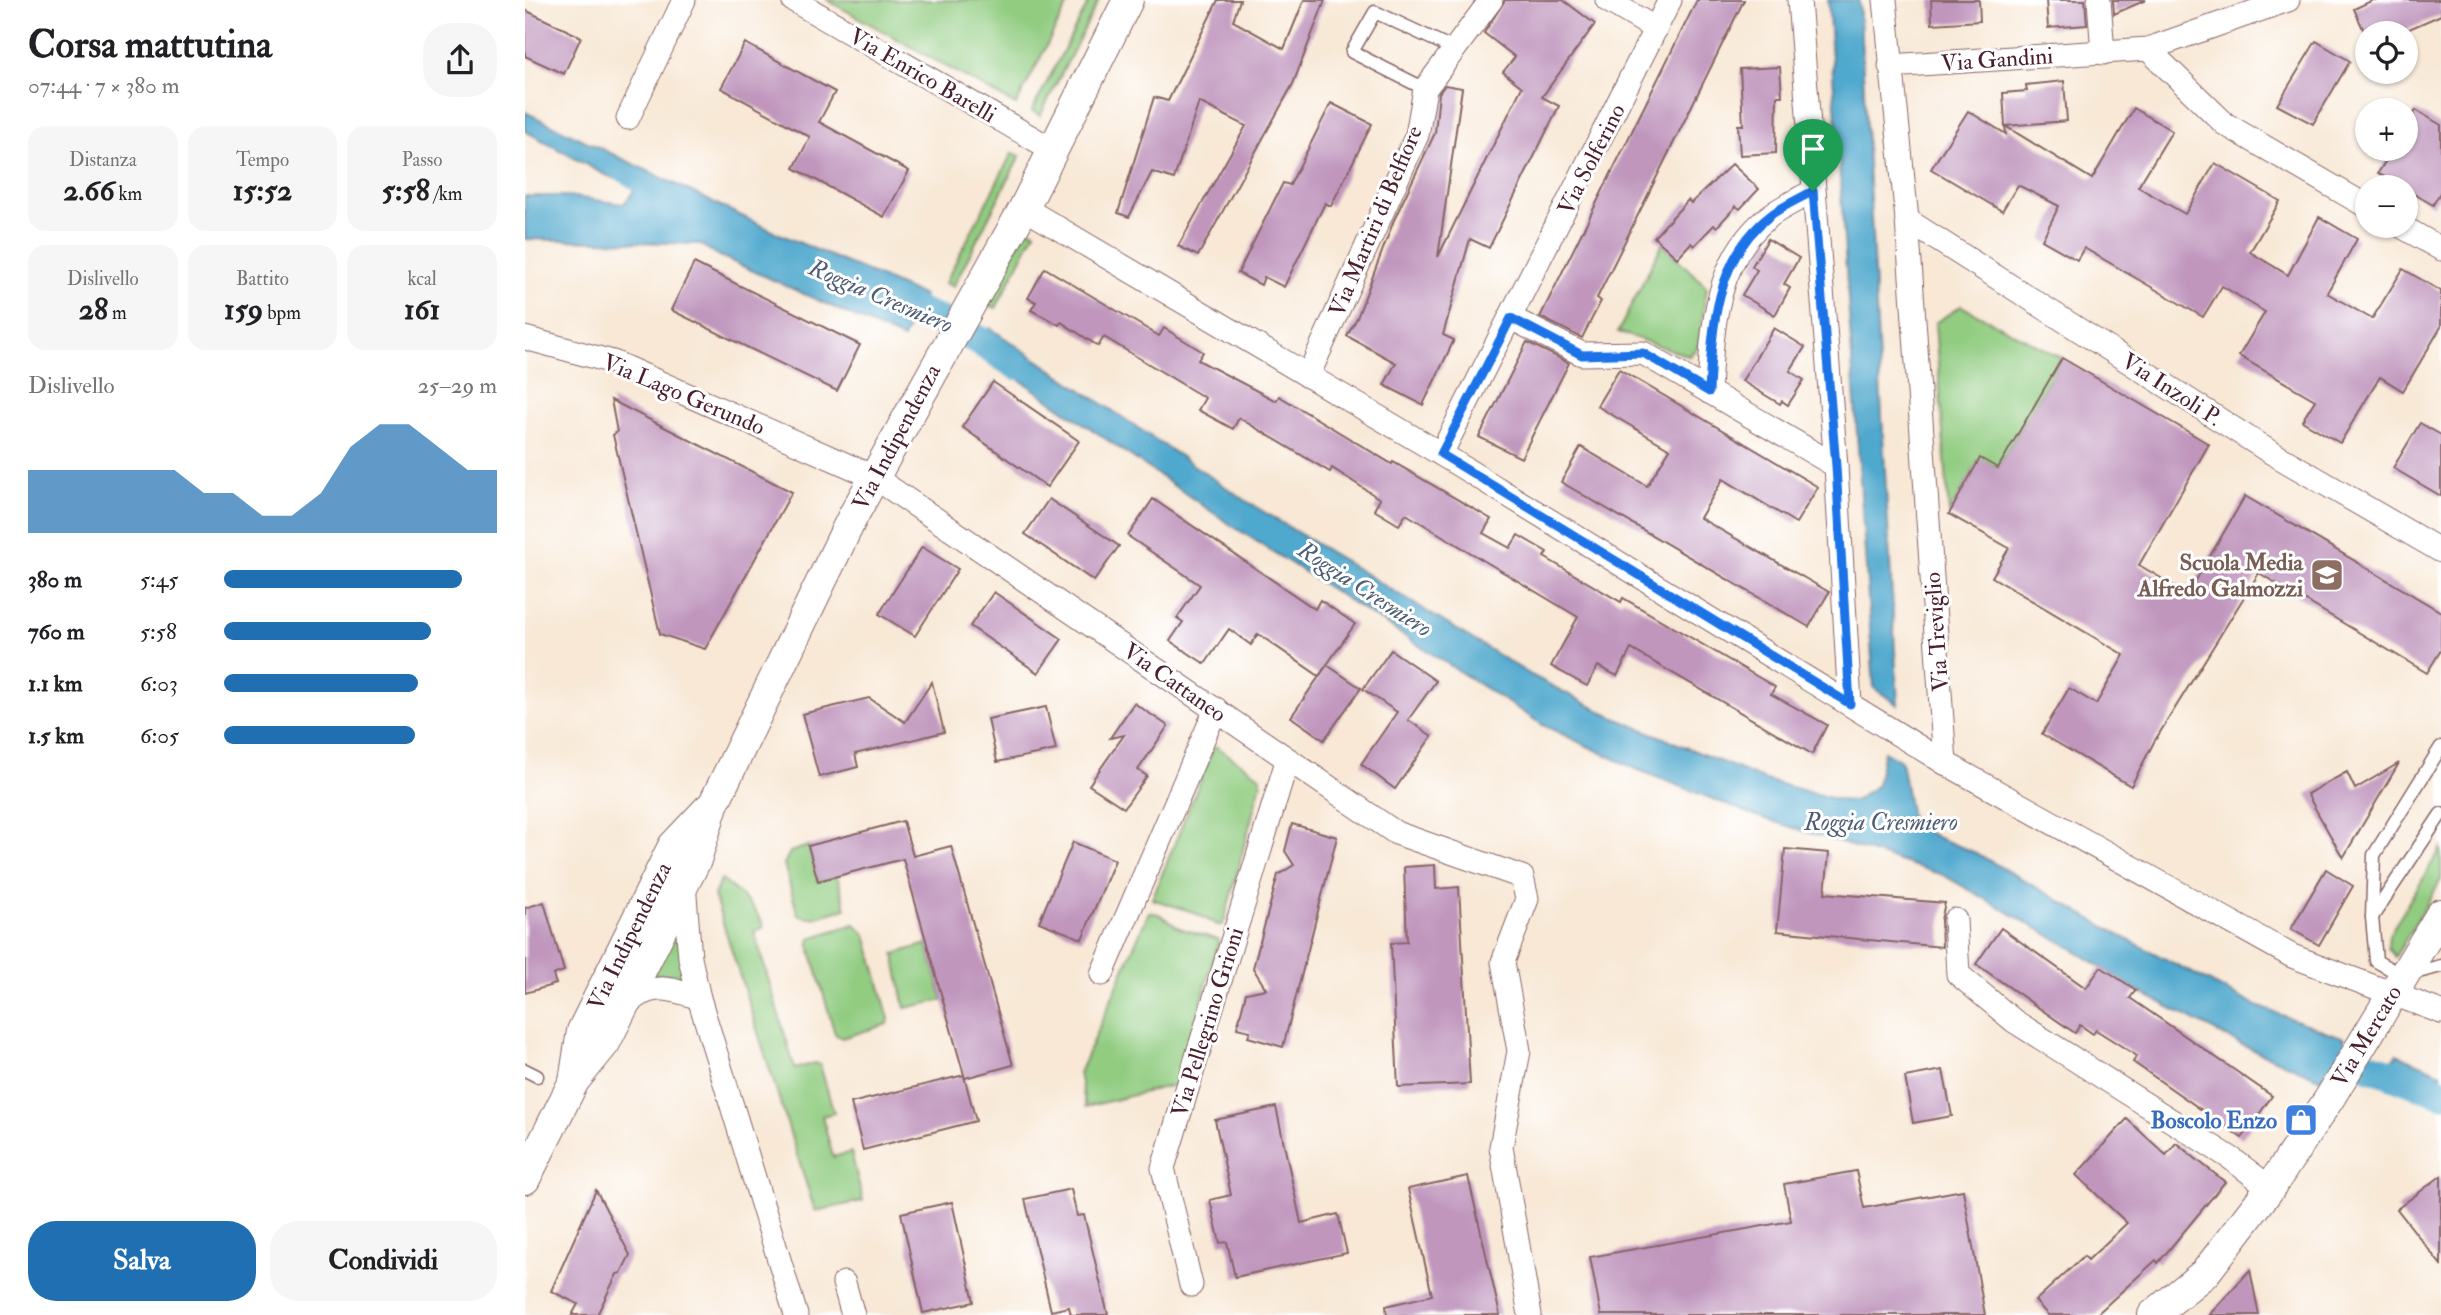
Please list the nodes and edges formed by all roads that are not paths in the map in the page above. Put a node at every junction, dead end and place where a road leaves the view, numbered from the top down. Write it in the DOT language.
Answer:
graph roads {
  1 [pos="684,0"];
  2 [pos="793,0"];
  3 [pos="1128,0"];
  4 [pos="1491,0"];
  5 [pos="1607,0"];
  6 [pos="1670,0"];
  7 [pos="1799,0"];
  8 [pos="1885,0"];
  9 [pos="2099,0"];
  10 [pos="2288,0"];
  11 [pos="1656,29"];
  12 [pos="1454,49"];
  13 [pos="2148,49"];
  14 [pos="2103,53"];
  15 [pos="1890,66"];
  16 [pos="1425,89"];
  17 [pos="628,118"];
  18 [pos="1053,150"];
  19 [pos="1813,191"];
  20 [pos="2355,199"];
  21 [pos="1024,208"];
  22 [pos="1907,220"];
  23 [pos="2418,236"];
  24 [pos="2441,249"];
  25 [pos="1511,318"];
  26 [pos="525,338"];
  27 [pos="1308,376"];
  28 [pos="1709,392"];
  29 [pos="1441,454"];
  30 [pos="840,461"];
  31 [pos="1836,466"];
  32 [pos="874,477"];
  33 [pos="2441,551"];
  34 [pos="1850,704"];
  35 [pos="1216,709"];
  36 [pos="2441,747"];
  37 [pos="1287,761"];
  38 [pos="1945,763"];
  39 [pos="712,805"];
  40 [pos="2441,814"];
  41 [pos="684,884"];
  42 [pos="2441,914"];
  43 [pos="2372,917"];
  44 [pos="1955,920"];
  45 [pos="2441,966"];
  46 [pos="1102,974"];
  47 [pos="2397,985"];
  48 [pos="699,998"];
  49 [pos="622,1008"];
  50 [pos="2441,1012"];
  51 [pos="574,1081"];
  52 [pos="528,1168"];
  53 [pos="2270,1188"];
  54 [pos="844,1283"];
  55 [pos="1191,1285"];
  56 [pos="796,1315"];
  57 [pos="853,1315"];
  58 [pos="1530,1315"];
  59 [pos="2153,1315"];
  1 -- 17 [label="street"];
  2 -- 18 [label="street, Via Enrico Barelli"];
  3 -- 18 [label="street, Via Indipendenza"];
  4 -- 12 [label="street, Via Martiri di Belfiore"];
  5 -- 11 [label="street"];
  6 -- 11 [label="street, Via Solferino"];
  7 -- 19 [label="street"];
  8 -- 15 [label="street, Via Treviglio"];
  9 -- 14 [label="street"];
  10 -- 13 [label="street, Via Gandini"];
  11 -- 25 [label="street, Via Solferino"];
  12 -- 16 [label="street, Via Martiri di Belfiore"];
  12 -- 16 [label="lane"];
  13 -- 14 [label="street, Via Gandini"];
  13 -- 20 [label="street"];
  14 -- 15 [label="street, Via Gandini"];
  15 -- 22 [label="street, Via Treviglio"];
  16 -- 27 [label="street, Via Martiri di Belfiore"];
  18 -- 21 [label="street, Via Indipendenza"];
  19 -- 28 [label="street"];
  19 -- 31 [label="street"];
  21 -- 27 [label="street"];
  21 -- 32 [label="street, Via Indipendenza"];
  22 -- 33 [label="street, Via Inzoli P."];
  22 -- 38 [label="street, Via Treviglio"];
  23 -- 24 [label="street"];
  25 -- 28 [label="street"];
  25 -- 29 [label="street, Via Solferino"];
  26 -- 30 [label="street, Via Lago Gerundo"];
  27 -- 29 [label="street"];
  28 -- 31 [label="street"];
  29 -- 34 [label="street"];
  30 -- 32 [label="street, Via Cattaneo"];
  31 -- 34 [label="street"];
  32 -- 35 [label="street, Via Cattaneo"];
  32 -- 39 [label="street, Via Indipendenza"];
  34 -- 38 [label="street"];
  35 -- 37 [label="street, Via Cattaneo"];
  35 -- 46 [label="street"];
  36 -- 43 [label="lane"];
  37 -- 55 [label="street, Via Pellegrino Grioni"];
  37 -- 58 [label="street, Via Cattaneo"];
  38 -- 47 [label="street"];
  39 -- 41 [label="street, Via Indipendenza"];
  39 -- 51 [label="street, Via Indipendenza"];
  40 -- 43 [label="lane"];
  41 -- 48 [label="street"];
  41 -- 49 [label="street, Via Indipendenza"];
  42 -- 47 [label="street, Via Mercato"];
  43 -- 47 [label="lane"];
  44 -- 53 [label="street"];
  45 -- 47 [label="lane"];
  47 -- 50 [label="street"];
  47 -- 53 [label="street, Via Mercato"];
  48 -- 49 [label="street"];
  48 -- 56 [label="street"];
  49 -- 51 [label="street, Via Indipendenza"];
  51 -- 52 [label="street, Via Indipendenza"];
  53 -- 59 [label="street, Via Mercato"];
  54 -- 57 [label="street"];
}
